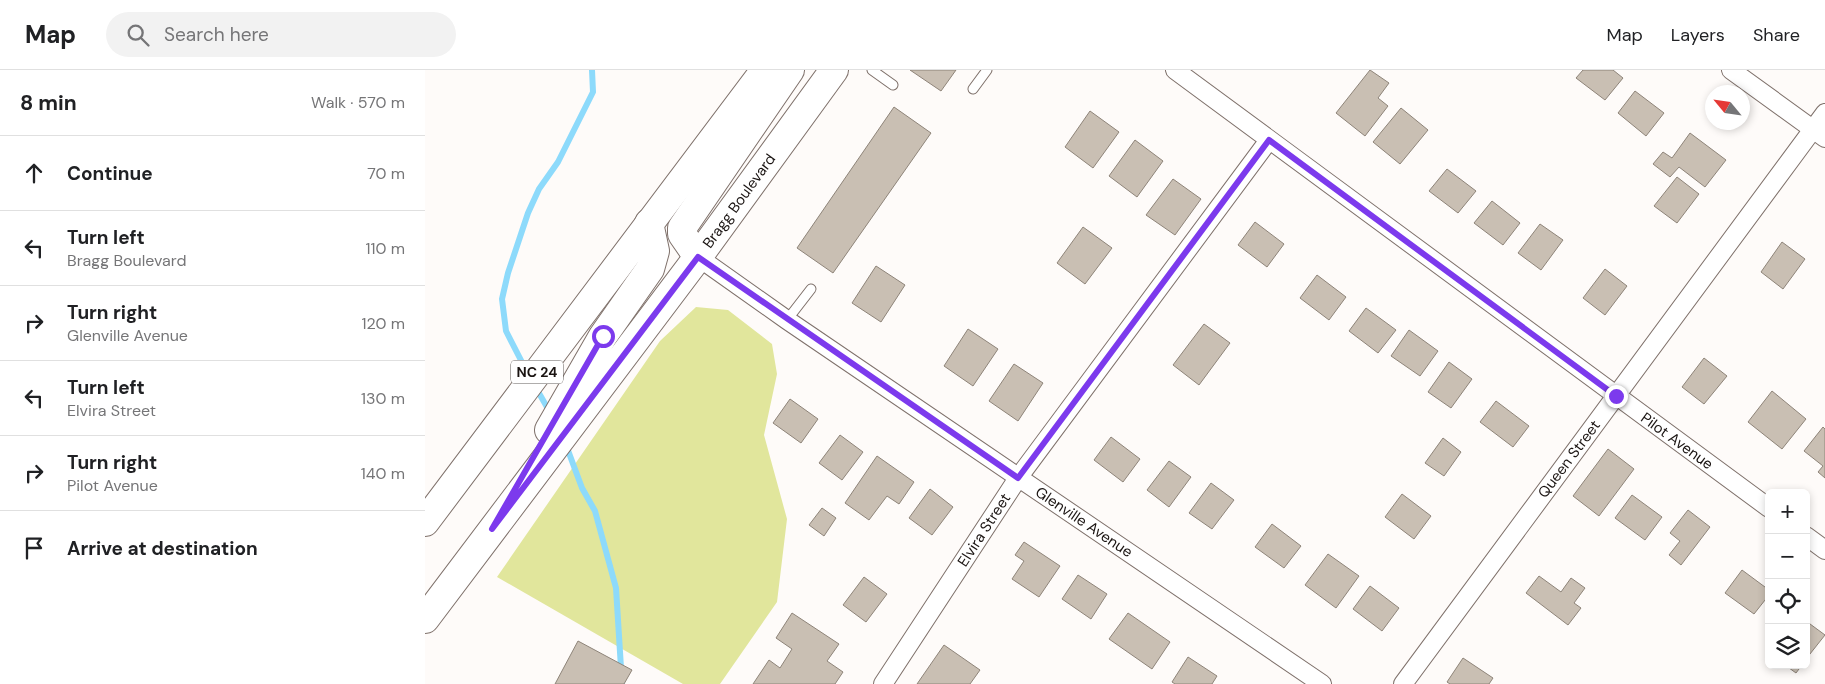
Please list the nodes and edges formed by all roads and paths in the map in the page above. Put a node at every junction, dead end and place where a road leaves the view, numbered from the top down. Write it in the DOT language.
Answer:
graph roads {
  1 [pos="765,70"];
  2 [pos="790,70"];
  3 [pos="834,70"];
  4 [pos="872,70"];
  5 [pos="987,70"];
  6 [pos="1175,70"];
  7 [pos="1731,70"];
  8 [pos="893,85"];
  9 [pos="973,89"];
  10 [pos="1825,113"];
  11 [pos="1819,134"];
  12 [pos="1269,140"];
  13 [pos="649,222"];
  14 [pos="698,257"];
  15 [pos="811,289"];
  16 [pos="787,320"];
  17 [pos="1616,396"];
  18 [pos="1018,478"];
  19 [pos="1765,505"];
  20 [pos="425,522"];
  21 [pos="492,529"];
  22 [pos="1810,539"];
  23 [pos="1825,550"];
  24 [pos="425,619"];
  25 [pos="883,684"];
  26 [pos="1322,684"];
  27 [pos="1403,684"];
  1 -- 13 [label="main road, NC 24"];
  2 -- 14 [label="main road"];
  3 -- 14 [label="main road, Bragg Boulevard"];
  4 -- 8 [label="lane"];
  5 -- 9 [label="lane"];
  6 -- 12 [label="street, Pilot Avenue"];
  7 -- 11 [label="street"];
  10 -- 11 [label="street, Queen Street"];
  11 -- 17 [label="street, Queen Street"];
  12 -- 17 [label="street, Pilot Avenue"];
  12 -- 18 [label="street, Elvira Street"];
  13 -- 20 [label="main road, NC 24"];
  13 -- 21 [label="main road"];
  14 -- 16 [label="street, Glenville Avenue"];
  14 -- 21 [label="main road, Bragg Boulevard"];
  15 -- 16 [label="lane"];
  16 -- 18 [label="street, Glenville Avenue"];
  17 -- 19 [label="street, Pilot Avenue"];
  17 -- 27 [label="street, Queen Street"];
  18 -- 25 [label="street, Elvira Street"];
  18 -- 26 [label="street, Glenville Avenue"];
  21 -- 24 [label="main road, Bragg Boulevard"];
  22 -- 23 [label="street"];
}
